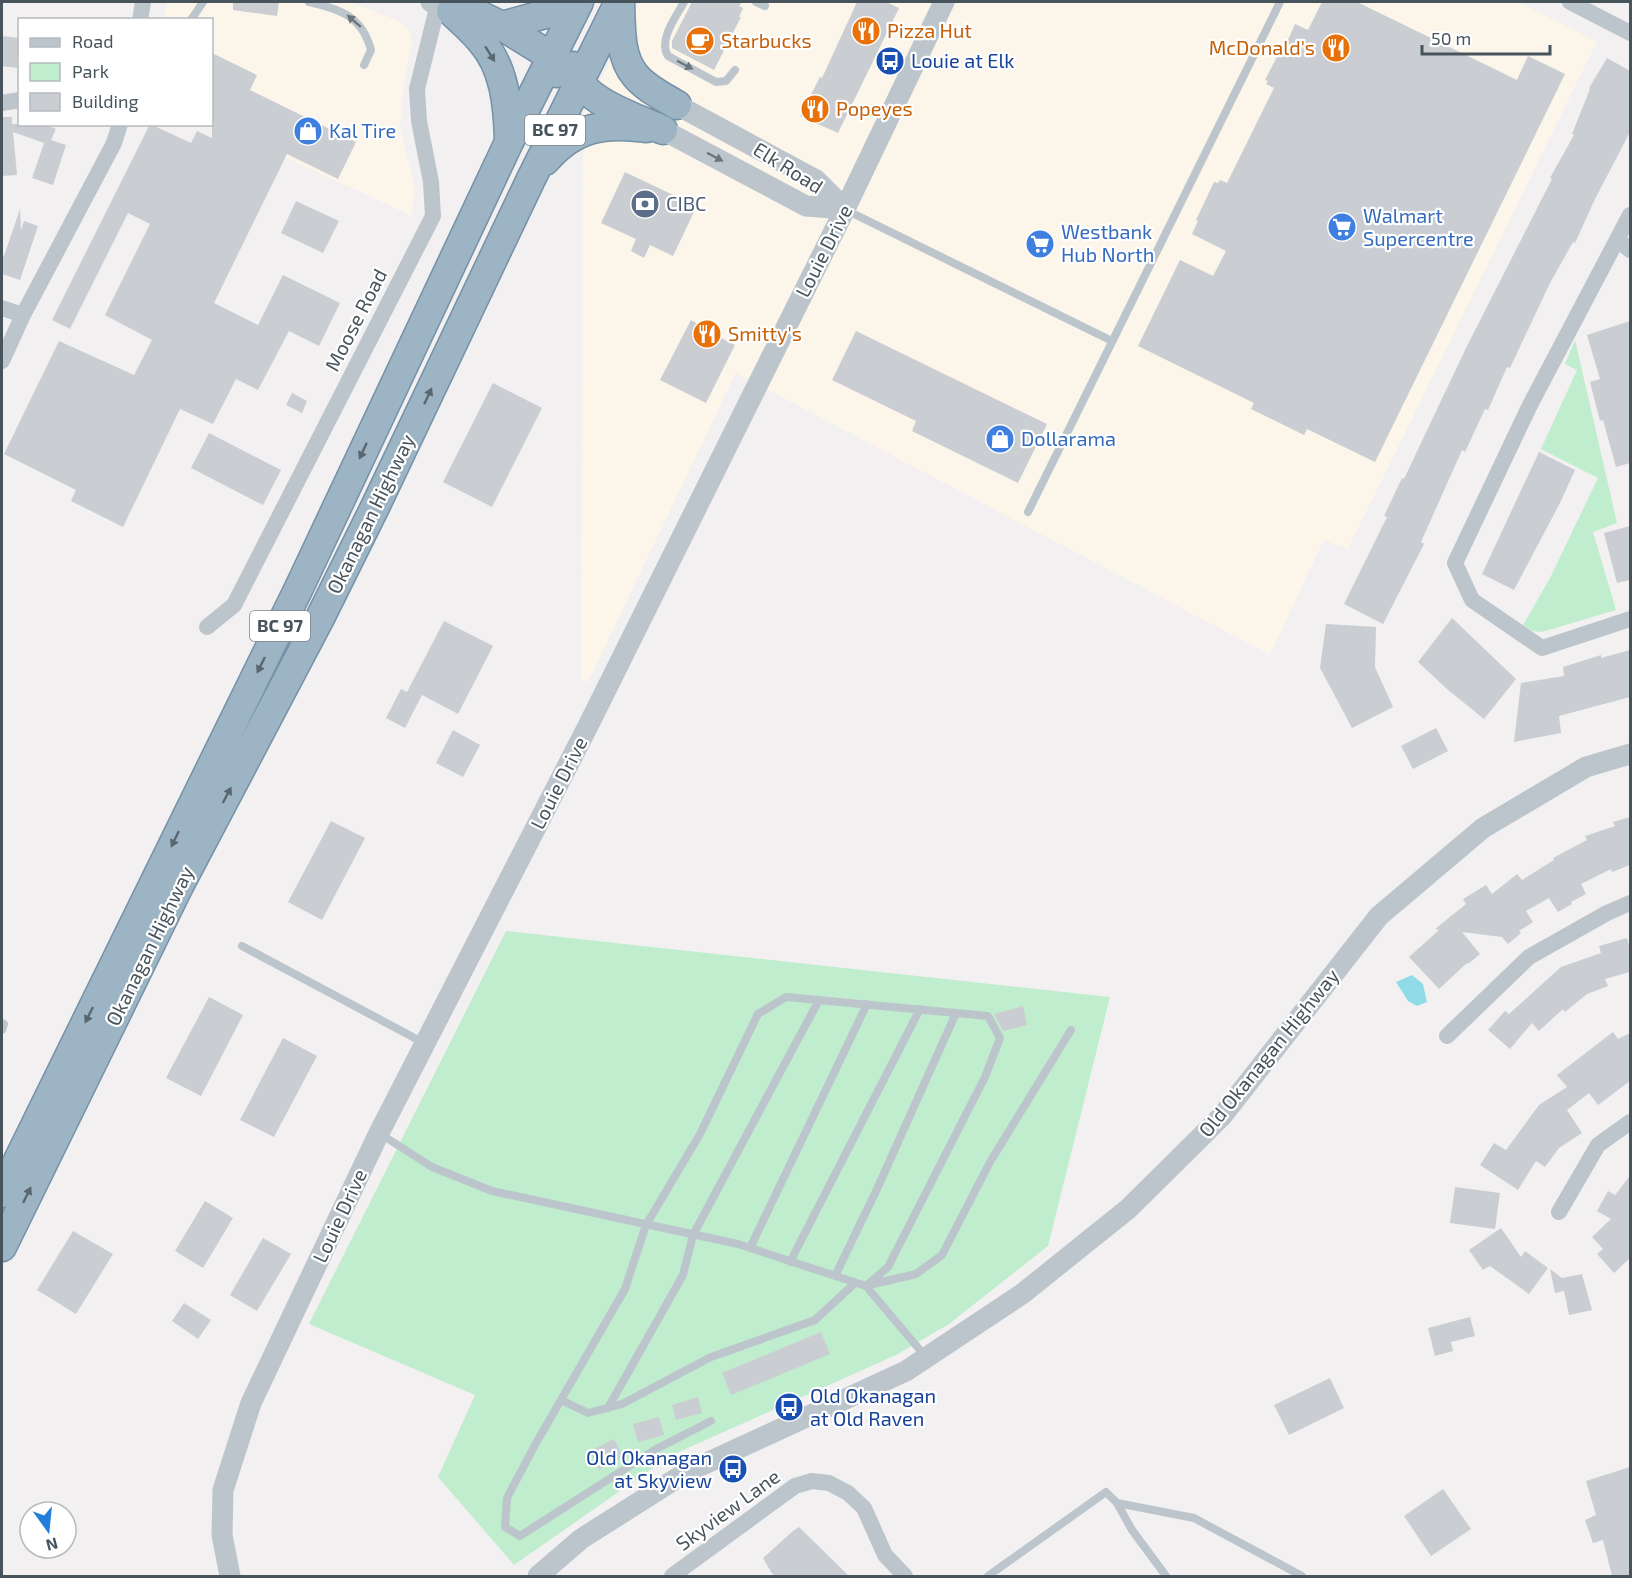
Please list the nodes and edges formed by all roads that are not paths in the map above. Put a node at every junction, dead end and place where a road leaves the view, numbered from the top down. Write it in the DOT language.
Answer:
graph roads {
  1 [pos="143,2"];
  2 [pos="203,2"];
  3 [pos="309,2"];
  4 [pos="567,2"];
  5 [pos="579,2"];
  6 [pos="602,2"];
  7 [pos="620,2"];
  8 [pos="684,2"];
  9 [pos="756,2"];
  10 [pos="944,2"];
  11 [pos="1280,2"];
  12 [pos="1570,2"];
  13 [pos="440,6"];
  14 [pos="765,6"];
  15 [pos="140,18"];
  16 [pos="192,18"];
  17 [pos="502,26"];
  18 [pos="1630,33"];
  19 [pos="552,57"];
  20 [pos="364,65"];
  21 [pos="735,70"];
  22 [pos="579,82"];
  23 [pos="18,100"];
  24 [pos="2,103"];
  25 [pos="677,105"];
  26 [pos="119,126"];
  27 [pos="663,130"];
  28 [pos="509,142"];
  29 [pos="531,178"];
  30 [pos="845,209"];
  31 [pos="1630,215"];
  32 [pos="1624,245"];
  33 [pos="2,308"];
  34 [pos="23,315"];
  35 [pos="1112,341"];
  36 [pos="2,361"];
  37 [pos="376,505"];
  38 [pos="1028,512"];
  39 [pos="1630,619"];
  40 [pos="207,627"];
  41 [pos="1630,754"];
  42 [pos="1630,903"];
  43 [pos="242,946"];
  44 [pos="819,1000"];
  45 [pos="867,1004"];
  46 [pos="920,1009"];
  47 [pos="956,1013"];
  48 [pos="2,1023"];
  49 [pos="2,1030"];
  50 [pos="1071,1030"];
  51 [pos="1447,1036"];
  52 [pos="425,1044"];
  53 [pos="1630,1122"];
  54 [pos="379,1133"];
  55 [pos="2,1193"];
  56 [pos="1559,1212"];
  57 [pos="646,1225"];
  58 [pos="693,1235"];
  59 [pos="2,1247"];
  60 [pos="750,1248"];
  61 [pos="790,1262"];
  62 [pos="835,1276"];
  63 [pos="855,1283"];
  64 [pos="866,1286"];
  65 [pos="926,1358"];
  66 [pos="561,1400"];
  67 [pos="608,1408"];
  68 [pos="711,1421"];
  69 [pos="1117,1503"];
  70 [pos="230,1576"];
  71 [pos="538,1576"];
  72 [pos="672,1576"];
  73 [pos="906,1576"];
  74 [pos="988,1576"];
  75 [pos="1166,1576"];
  76 [pos="1302,1576"];
  1 -- 15 [label="street"];
  2 -- 16 [label="lane"];
  20 -- 3 [label="lane, one-way"];
  4 -- 17 [label="highway"];
  5 -- 19 [label="highway, Okanagan Highway / BC 97"];
  6 -- 22 [label="highway"];
  7 -- 22 [label="highway, Okanagan Highway / BC 97"];
  7 -- 25 [label="highway"];
  8 -- 21 [label="lane, one-way"];
  9 -- 14 [label="lane"];
  10 -- 30 [label="street, Louie Drive"];
  11 -- 35 [label="lane"];
  12 -- 18 [label="street"];
  13 -- 17 [label="highway"];
  13 -- 28 [label="highway, one-way"];
  13 -- 40 [label="street, Moose Road"];
  17 -- 19 [label="highway"];
  19 -- 28 [label="highway, Okanagan Highway / BC 97"];
  19 -- 37 [label="highway"];
  22 -- 27 [label="highway"];
  22 -- 29 [label="highway, Okanagan Highway / BC 97"];
  23 -- 24 [label="street"];
  25 -- 30 [label="street, Elk Road"];
  26 -- 34 [label="street"];
  27 -- 29 [label="highway"];
  27 -- 30 [label="street, Elk Road, one-way"];
  28 -- 55 [label="highway, Okanagan Highway / BC 97, one-way"];
  37 -- 29 [label="highway, Okanagan Highway / BC 97, one-way"];
  30 -- 35 [label="lane"];
  30 -- 52 [label="street, Louie Drive"];
  31 -- 32 [label="street"];
  32 -- 39 [label="street"];
  33 -- 34 [label="street"];
  34 -- 36 [label="street"];
  35 -- 38 [label="lane"];
  59 -- 37 [label="highway, Okanagan Highway / BC 97, one-way"];
  41 -- 65 [label="street, Old Okanagan Highway"];
  42 -- 51 [label="street"];
  43 -- 52 [label="lane"];
  44 -- 45 [label="lane"];
  44 -- 57 [label="lane"];
  44 -- 58 [label="lane"];
  45 -- 46 [label="lane"];
  45 -- 60 [label="lane"];
  46 -- 47 [label="lane"];
  46 -- 61 [label="lane"];
  47 -- 62 [label="lane"];
  47 -- 64 [label="lane"];
  48 -- 49 [label="lane"];
  50 -- 64 [label="lane"];
  52 -- 54 [label="street, Louie Drive"];
  53 -- 56 [label="street"];
  54 -- 57 [label="lane"];
  54 -- 70 [label="street, Louie Drive"];
  57 -- 58 [label="lane"];
  57 -- 66 [label="lane"];
  58 -- 60 [label="lane"];
  58 -- 67 [label="lane"];
  60 -- 61 [label="lane"];
  61 -- 62 [label="lane"];
  62 -- 63 [label="lane"];
  63 -- 64 [label="lane"];
  63 -- 67 [label="lane"];
  64 -- 65 [label="lane"];
  65 -- 71 [label="street, Old Okanagan Highway"];
  66 -- 67 [label="lane"];
  66 -- 68 [label="lane"];
  69 -- 74 [label="lane"];
  69 -- 75 [label="lane"];
  69 -- 76 [label="lane"];
  72 -- 73 [label="street, Skyview Lane"];
}
